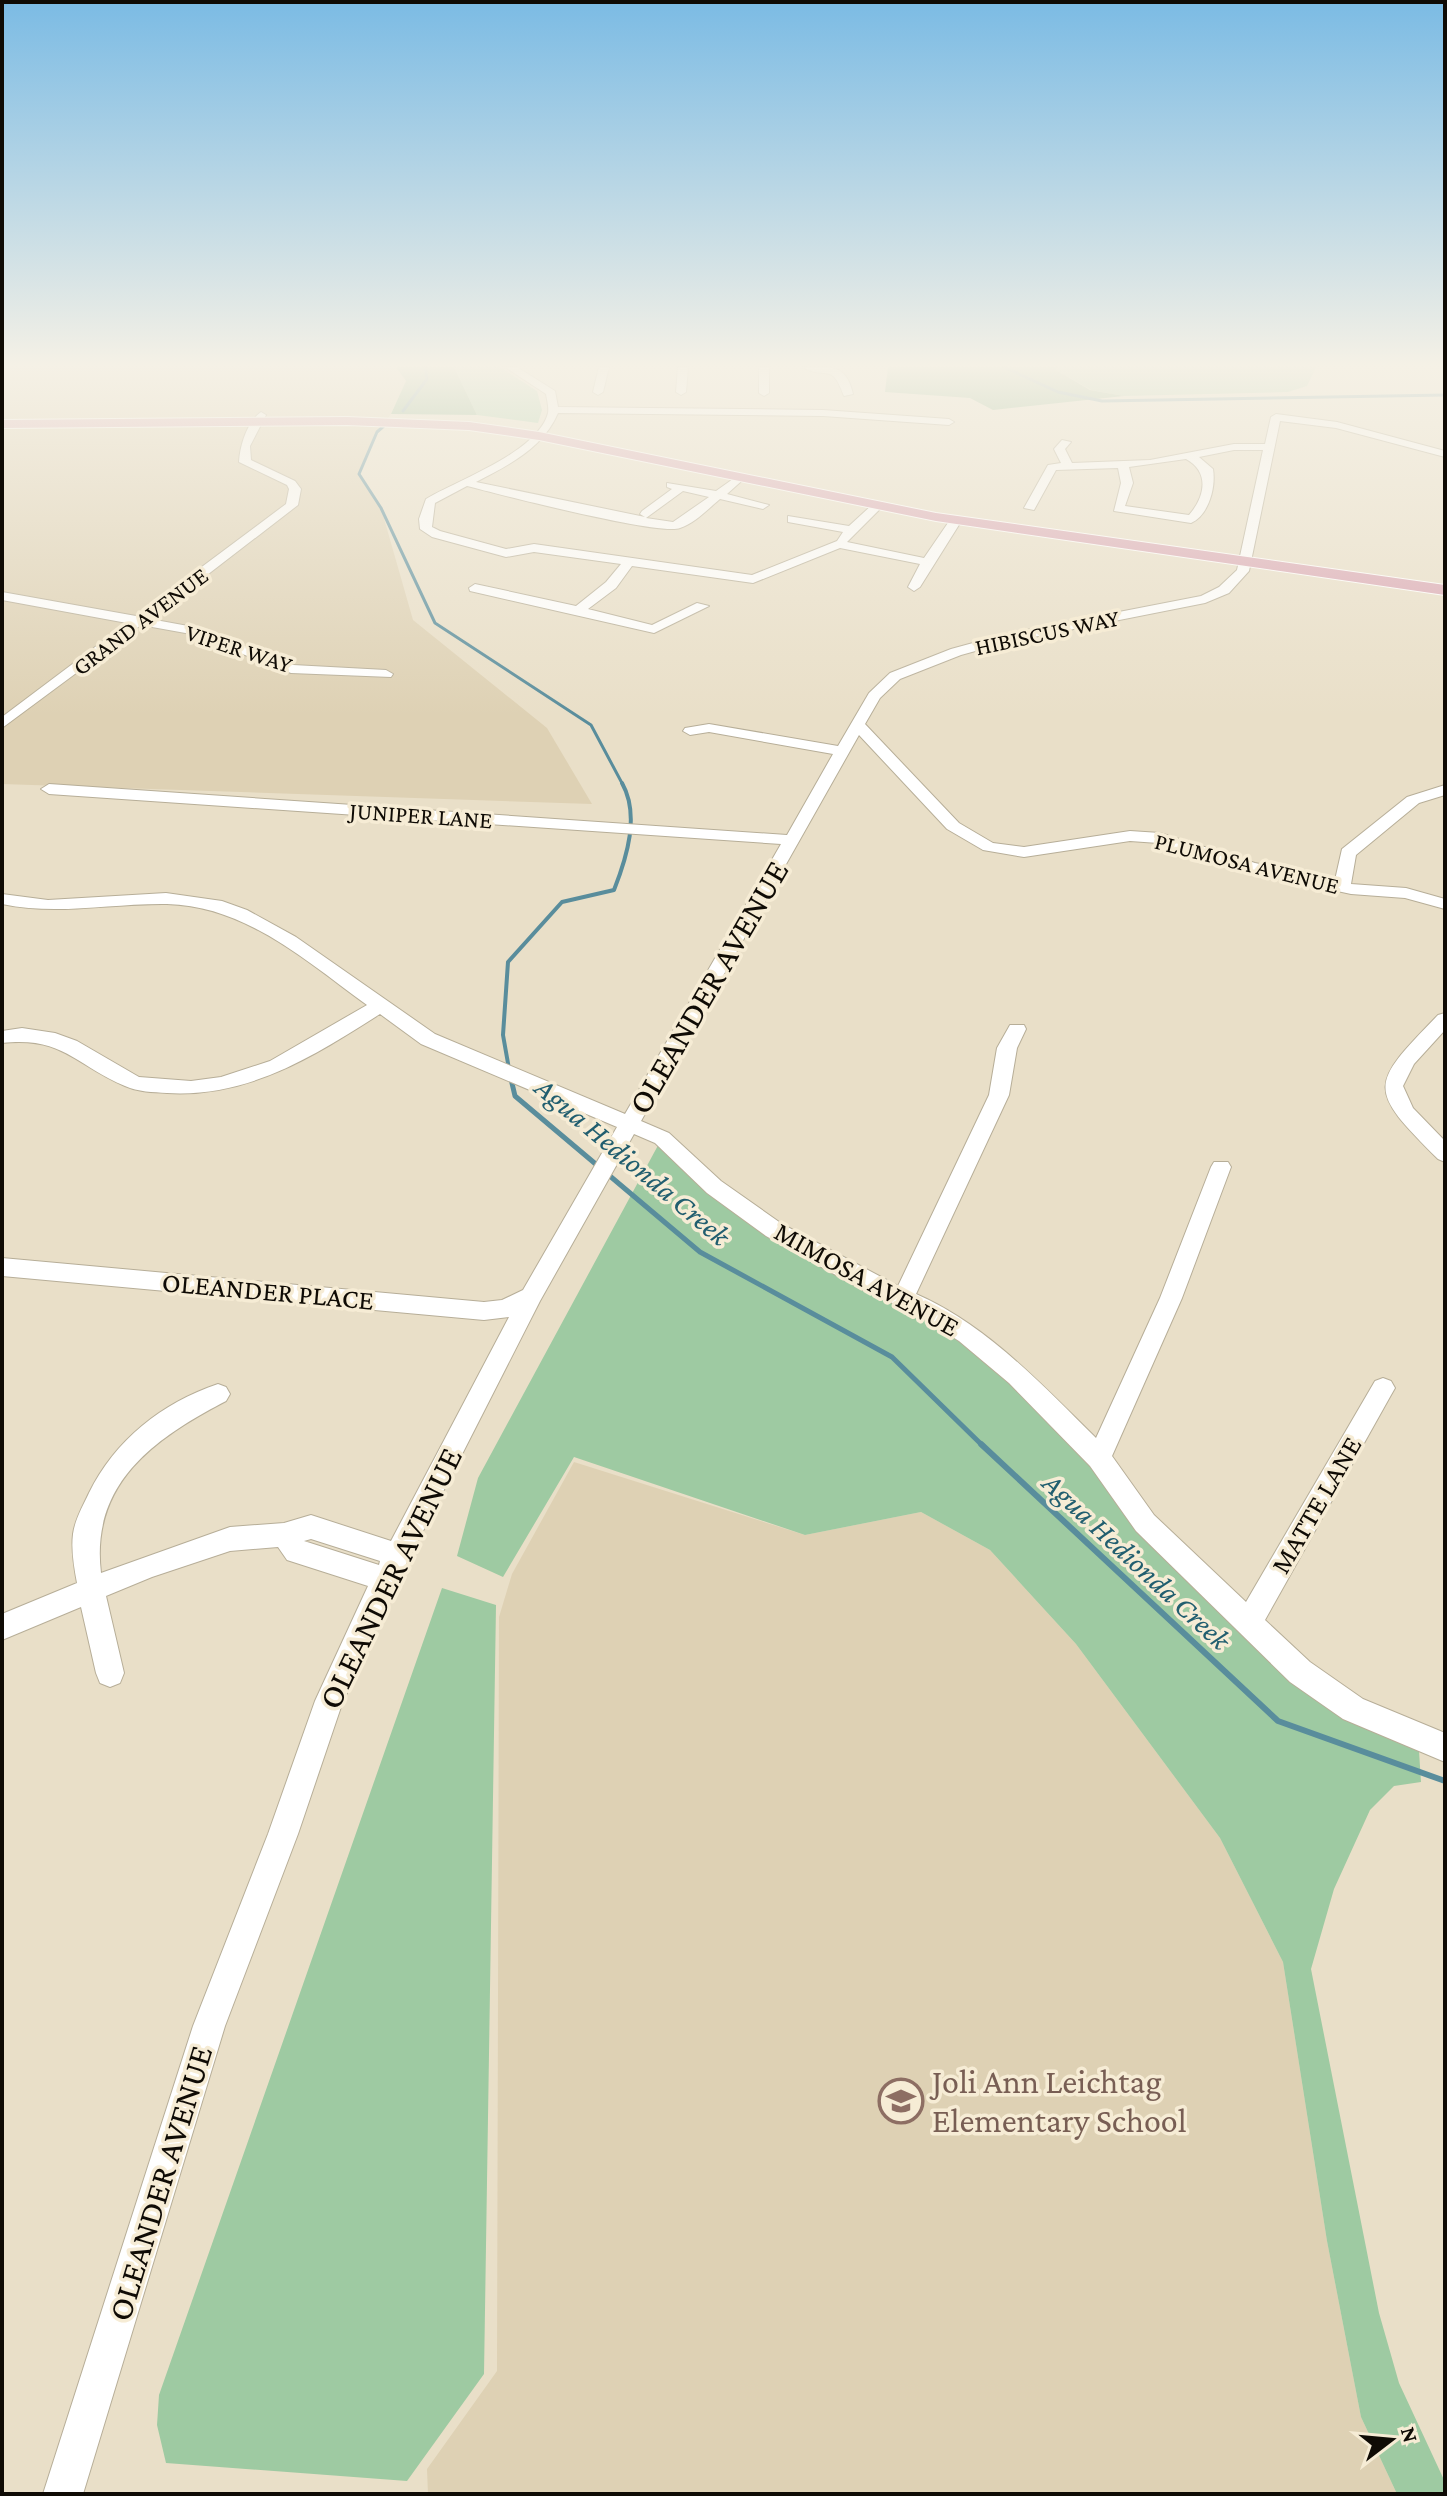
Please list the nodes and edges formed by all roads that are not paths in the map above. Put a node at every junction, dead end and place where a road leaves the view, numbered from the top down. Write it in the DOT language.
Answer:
graph roads {
  1 [pos="291,483"];
  2 [pos="466,483"];
  3 [pos="469,483"];
  4 [pos="732,483"];
  5 [pos="771,483"];
  6 [pos="811,483"];
  7 [pos="1043,483"];
  8 [pos="1127,483"];
  9 [pos="1206,483"];
  10 [pos="1261,483"];
  11 [pos="717,495"];
  12 [pos="763,505"];
  13 [pos="873,505"];
  14 [pos="1030,508"];
  15 [pos="646,514"];
  16 [pos="792,519"];
  17 [pos="956,520"];
  18 [pos="849,530"];
  19 [pos="839,544"];
  20 [pos="1246,557"];
  21 [pos="927,562"];
  22 [pos="628,563"];
  23 [pos="1445,581"];
  24 [pos="914,587"];
  25 [pos="475,588"];
  26 [pos="1445,590"];
  27 [pos="2,596"];
  28 [pos="702,606"];
  29 [pos="578,611"];
  30 [pos="140,620"];
  31 [pos="386,674"];
  32 [pos="2,724"];
  33 [pos="858,725"];
  34 [pos="690,731"];
  35 [pos="843,751"];
  36 [pos="49,789"];
  37 [pos="1445,790"];
  38 [pos="793,840"];
  39 [pos="1342,887"];
  40 [pos="2,899"];
  41 [pos="1445,904"];
  42 [pos="380,1005"];
  43 [pos="1445,1019"];
  44 [pos="1017,1029"];
  45 [pos="2,1037"];
  46 [pos="631,1123"];
  47 [pos="1445,1154"];
  48 [pos="1221,1167"];
  49 [pos="2,1267"];
  50 [pos="531,1296"];
  51 [pos="902,1300"];
  52 [pos="1383,1388"];
  53 [pos="218,1394"];
  54 [pos="1099,1458"];
  55 [pos="391,1567"];
  56 [pos="92,1590"];
  57 [pos="1249,1622"];
  58 [pos="2,1627"];
  59 [pos="110,1673"];
  60 [pos="1445,1748"];
  61 [pos="63,2494"];
  1 -- 30 [label="street, GRAND AVENUE"];
  2 -- 22 [label="street"];
  3 -- 11 [label="street"];
  4 -- 11 [label="street"];
  5 -- 13 [label="main road"];
  6 -- 20 [label="main road"];
  7 -- 14 [label="street"];
  8 -- 9 [label="street"];
  10 -- 20 [label="street"];
  11 -- 12 [label="street"];
  11 -- 15 [label="street"];
  13 -- 17 [label="main road"];
  13 -- 18 [label="street"];
  16 -- 18 [label="street"];
  17 -- 20 [label="main road"];
  17 -- 21 [label="street"];
  18 -- 19 [label="street"];
  19 -- 21 [label="street"];
  19 -- 22 [label="street"];
  20 -- 23 [label="main road"];
  20 -- 26 [label="main road"];
  20 -- 33 [label="street, HIBISCUS WAY"];
  21 -- 24 [label="street"];
  22 -- 29 [label="street"];
  25 -- 29 [label="street"];
  27 -- 30 [label="street, VIPER WAY"];
  28 -- 29 [label="street"];
  30 -- 31 [label="street, VIPER WAY"];
  30 -- 32 [label="street, GRAND AVENUE"];
  33 -- 35 [label="street, OLEANDER AVENUE"];
  33 -- 39 [label="street, PLUMOSA AVENUE"];
  34 -- 35 [label="street"];
  35 -- 38 [label="street, OLEANDER AVENUE"];
  36 -- 38 [label="street, JUNIPER LANE"];
  37 -- 39 [label="street"];
  38 -- 46 [label="street, OLEANDER AVENUE"];
  39 -- 41 [label="street, PLUMOSA AVENUE"];
  40 -- 42 [label="street, MIMOSA AVENUE"];
  42 -- 45 [label="street"];
  42 -- 46 [label="street, MIMOSA AVENUE"];
  43 -- 47 [label="street"];
  44 -- 51 [label="street"];
  46 -- 50 [label="street, OLEANDER AVENUE"];
  46 -- 51 [label="street, MIMOSA AVENUE"];
  48 -- 54 [label="street"];
  49 -- 50 [label="street, OLEANDER PLACE"];
  50 -- 55 [label="street, OLEANDER AVENUE"];
  51 -- 54 [label="street, MIMOSA AVENUE"];
  52 -- 57 [label="street, MATTE LANE"];
  53 -- 56 [label="street"];
  54 -- 57 [label="street, MIMOSA AVENUE"];
  55 -- 56 [label="street"];
  55 -- 61 [label="street, OLEANDER AVENUE"];
  56 -- 58 [label="street"];
  56 -- 59 [label="street"];
  57 -- 60 [label="street, MIMOSA AVENUE"];
}
